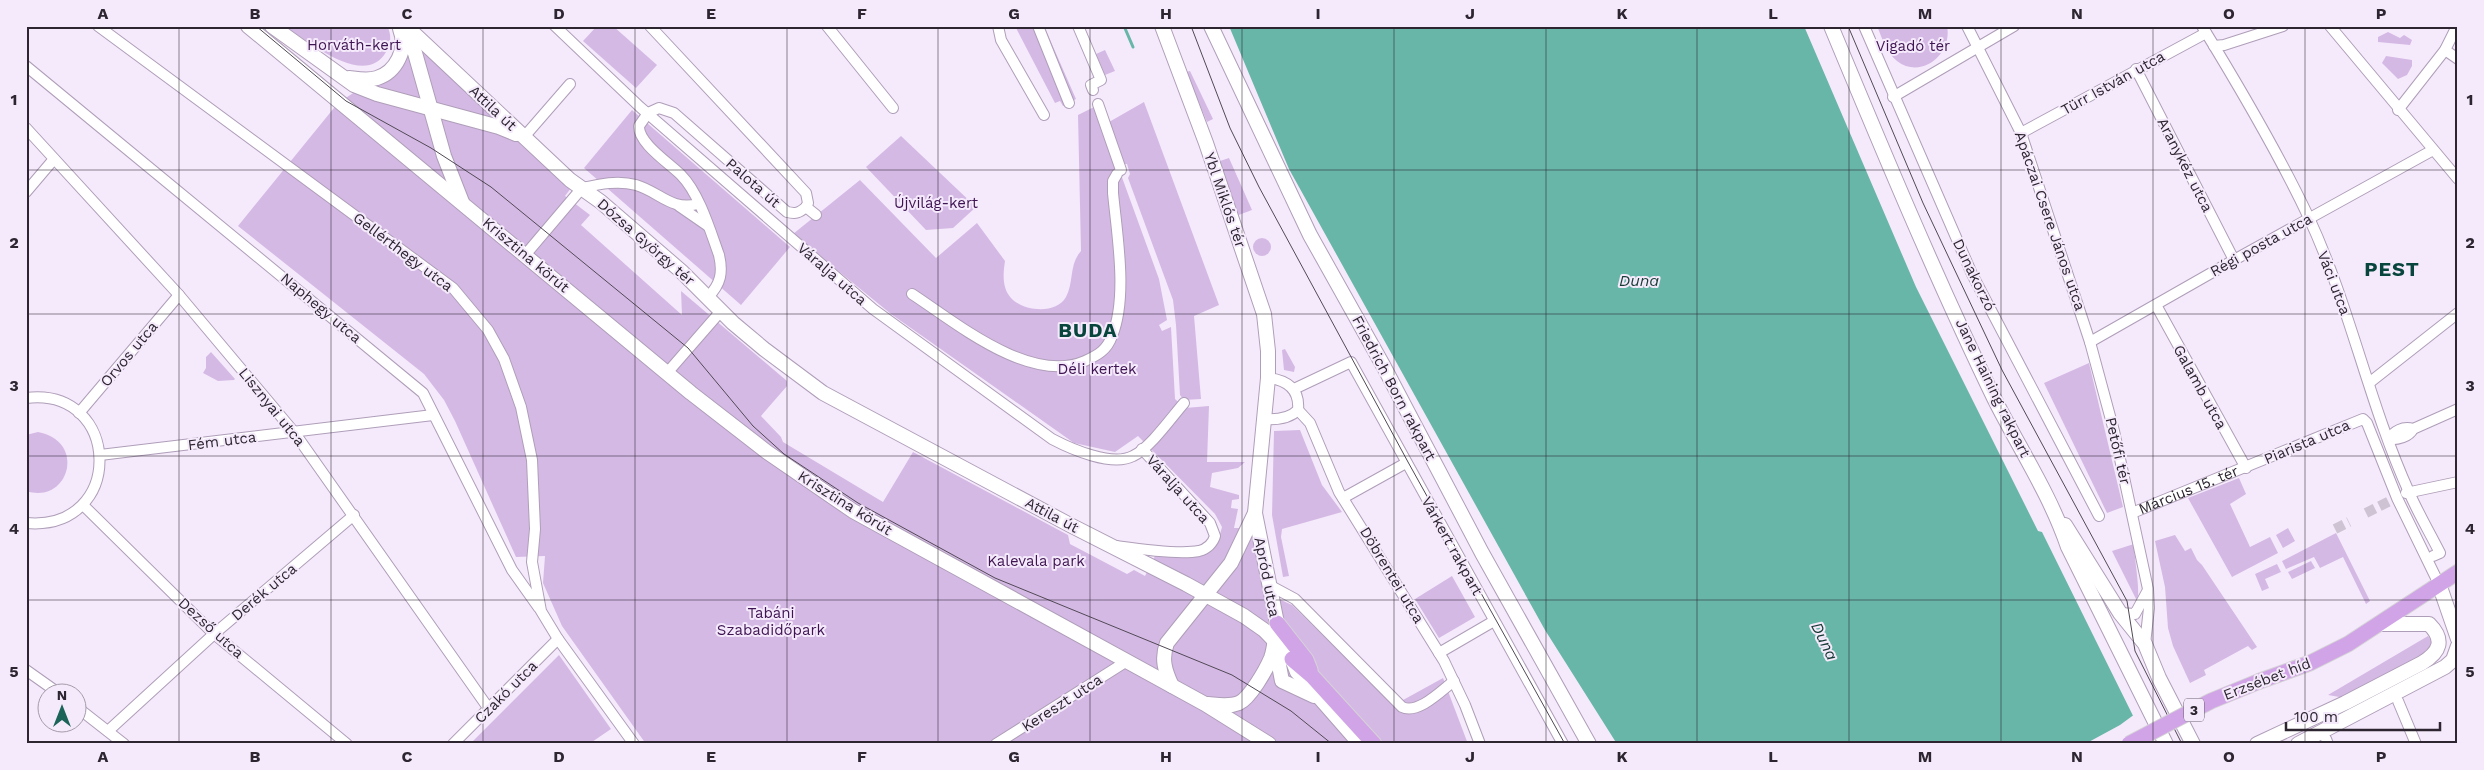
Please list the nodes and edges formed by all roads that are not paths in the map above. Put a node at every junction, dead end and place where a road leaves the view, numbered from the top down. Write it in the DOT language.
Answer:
graph roads {
  1 [pos="98,26"];
  2 [pos="248,26"];
  3 [pos="272,26"];
  4 [pos="400,26"];
  5 [pos="406,26"];
  6 [pos="555,26"];
  7 [pos="650,26"];
  8 [pos="826,26"];
  9 [pos="998,26"];
  10 [pos="1038,26"];
  11 [pos="1078,26"];
  12 [pos="1162,26"];
  13 [pos="1211,26"];
  14 [pos="1831,26"];
  15 [pos="1864,26"];
  16 [pos="1967,26"];
  17 [pos="2014,26"];
  18 [pos="2283,26"];
  19 [pos="2330,26"];
  20 [pos="2457,26"];
  21 [pos="2204,29"];
  22 [pos="2214,46"];
  23 [pos="1977,47"];
  24 [pos="2445,50"];
  25 [pos="2458,59"];
  26 [pos="26,66"];
  27 [pos="2136,69"];
  28 [pos="344,77"];
  29 [pos="570,84"];
  30 [pos="1093,90"];
  31 [pos="1893,97"];
  32 [pos="1069,103"];
  33 [pos="1098,104"];
  34 [pos="893,108"];
  35 [pos="431,109"];
  36 [pos="2398,110"];
  37 [pos="648,113"];
  38 [pos="1044,116"];
  39 [pos="26,128"];
  40 [pos="2021,133"];
  41 [pos="524,137"];
  42 [pos="2432,150"];
  43 [pos="54,158"];
  44 [pos="2458,179"];
  45 [pos="582,188"];
  46 [pos="26,192"];
  47 [pos="462,202"];
  48 [pos="698,204"];
  49 [pos="678,206"];
  50 [pos="806,207"];
  51 [pos="816,215"];
  52 [pos="2309,219"];
  53 [pos="708,227"];
  54 [pos="526,254"];
  55 [pos="2234,260"];
  56 [pos="912,294"];
  57 [pos="179,295"];
  58 [pos="708,297"];
  59 [pos="2156,305"];
  60 [pos="721,311"];
  61 [pos="2458,313"];
  62 [pos="2090,342"];
  63 [pos="667,373"];
  64 [pos="1268,378"];
  65 [pos="2369,383"];
  66 [pos="1294,389"];
  67 [pos="26,398"];
  68 [pos="1266,400"];
  69 [pos="1184,403"];
  70 [pos="2458,409"];
  71 [pos="1298,410"];
  72 [pos="79,413"];
  73 [pos="433,415"];
  74 [pos="2373,418"];
  75 [pos="1264,419"];
  76 [pos="294,432"];
  77 [pos="2389,439"];
  78 [pos="1142,449"];
  79 [pos="100,455"];
  80 [pos="1406,463"];
  81 [pos="2246,468"];
  82 [pos="2458,482"];
  83 [pos="2407,492"];
  84 [pos="1343,498"];
  85 [pos="83,505"];
  86 [pos="1255,513"];
  87 [pos="2132,513"];
  88 [pos="2057,515"];
  89 [pos="354,516"];
  90 [pos="2098,516"];
  91 [pos="26,524"];
  92 [pos="1111,545"];
  93 [pos="2437,554"];
  94 [pos="2458,572"];
  95 [pos="2439,584"];
  96 [pos="1269,585"];
  97 [pos="2148,589"];
  98 [pos="1206,595"];
  99 [pos="541,611"];
  100 [pos="2120,613"];
  101 [pos="1494,621"];
  102 [pos="1277,623"];
  103 [pos="2378,625"];
  104 [pos="214,634"];
  105 [pos="558,639"];
  106 [pos="2458,639"];
  107 [pos="1274,641"];
  108 [pos="2145,644"];
  109 [pos="2458,646"];
  110 [pos="2457,652"];
  111 [pos="1439,653"];
  112 [pos="1292,659"];
  113 [pos="1127,661"];
  114 [pos="26,670"];
  115 [pos="1312,676"];
  116 [pos="1454,681"];
  117 [pos="43,682"];
  118 [pos="1172,686"];
  119 [pos="1321,694"];
  120 [pos="2395,697"];
  121 [pos="1204,704"];
  122 [pos="489,709"];
  123 [pos="88,716"];
  124 [pos="1554,730"];
  125 [pos="108,731"];
  126 [pos="2196,742"];
  127 [pos="2256,743"];
  128 [pos="124,744"];
  129 [pos="347,744"];
  130 [pos="453,744"];
  131 [pos="634,744"];
  132 [pos="996,744"];
  133 [pos="1270,744"];
  134 [pos="1360,744"];
  135 [pos="1374,744"];
  136 [pos="1480,744"];
  137 [pos="1554,744"];
  138 [pos="1563,744"];
  139 [pos="1589,744"];
  140 [pos="2129,744"];
  141 [pos="2166,744"];
  142 [pos="2298,744"];
  143 [pos="2416,744"];
  1 -- 99 [label="street, Gellérthegy utca"];
  2 -- 47 [label="main road, Krisztina körút"];
  3 -- 28 [label="main road"];
  4 -- 28 [label="main road"];
  4 -- 35 [label="main road, Krisztina körút"];
  5 -- 41 [label="main road, Attila út"];
  6 -- 37 [label="street, Váralja utca"];
  7 -- 50 [label="street, Palota út"];
  8 -- 34 [label="street"];
  9 -- 38 [label="street"];
  10 -- 32 [label="street"];
  11 -- 30 [label="street"];
  12 -- 64 [label="main road, Ybl Miklós tér"];
  13 -- 139 [label="main road, Friedrich Born rakpart"];
  14 -- 88 [label="main road, Jane Haining rakpart"];
  15 -- 31 [label="street, Dunakorzó"];
  16 -- 23 [label="street"];
  17 -- 23 [label="street"];
  18 -- 22 [label="street"];
  19 -- 36 [label="street"];
  20 -- 24 [label="street"];
  21 -- 22 [label="street, Váci utca"];
  21 -- 27 [label="street, Türr István utca"];
  22 -- 52 [label="street, Váci utca"];
  23 -- 31 [label="street"];
  23 -- 40 [label="street, Apáczai Csere János utca"];
  24 -- 25 [label="street"];
  24 -- 36 [label="street"];
  26 -- 73 [label="street, Naphegy utca"];
  27 -- 40 [label="street, Türr István utca"];
  27 -- 55 [label="street, Aranykéz utca"];
  28 -- 35 [label="main road"];
  29 -- 41 [label="street"];
  31 -- 90 [label="street, Dunakorzó"];
  33 -- 56 [label="street"];
  35 -- 41 [label="main road"];
  35 -- 47 [label="main road, Krisztina körút"];
  36 -- 42 [label="street"];
  37 -- 48 [label="street"];
  37 -- 50 [label="street, Palota út"];
  37 -- 78 [label="street, Váralja utca"];
  39 -- 43 [label="street, Lisznyai utca"];
  40 -- 62 [label="street, Apáczai Csere János utca"];
  41 -- 45 [label="main road, Attila út"];
  42 -- 44 [label="street"];
  42 -- 52 [label="street, Régi posta utca"];
  43 -- 46 [label="street"];
  43 -- 57 [label="street, Lisznyai utca"];
  45 -- 49 [label="street, Dózsa György tér"];
  45 -- 54 [label="street, Dózsa György tér"];
  45 -- 58 [label="main road, Dózsa György tér"];
  47 -- 54 [label="main road, Krisztina körút"];
  48 -- 49 [label="street"];
  48 -- 53 [label="street, Dózsa György tér"];
  49 -- 53 [label="street, Dózsa György tér"];
  50 -- 51 [label="street"];
  52 -- 55 [label="street, Régi posta utca"];
  52 -- 65 [label="street, Váci utca"];
  53 -- 58 [label="street, Dózsa György tér"];
  54 -- 63 [label="main road, Krisztina körút"];
  55 -- 59 [label="street, Régi posta utca"];
  57 -- 72 [label="street, Orvos utca"];
  57 -- 76 [label="street, Lisznyai utca"];
  58 -- 60 [label="main road, Dózsa György tér"];
  59 -- 62 [label="street, Régi posta utca"];
  59 -- 81 [label="street, Galamb utca"];
  60 -- 63 [label="street"];
  60 -- 92 [label="main road, Attila út"];
  61 -- 65 [label="street"];
  62 -- 87 [label="street, Petőfi tér"];
  63 -- 113 [label="main road, Krisztina körút"];
  64 -- 66 [label="street"];
  64 -- 68 [label="main road, Ybl Miklós tér"];
  65 -- 74 [label="street, Váci utca"];
  66 -- 71 [label="street, Döbrentei utca"];
  66 -- 80 [label="street, Várkert rakpart"];
  67 -- 72 [label="street"];
  68 -- 75 [label="main road, Apród utca"];
  69 -- 78 [label="street, Váralja utca"];
  70 -- 77 [label="street"];
  71 -- 75 [label="street"];
  71 -- 84 [label="street, Döbrentei utca"];
  72 -- 79 [label="street"];
  73 -- 76 [label="street, Fém utca"];
  73 -- 99 [label="street, Naphegy utca"];
  74 -- 77 [label="street, Váci utca"];
  74 -- 81 [label="street, Piarista utca"];
  74 -- 95 [label="street, Váci utca"];
  75 -- 86 [label="main road, Apród utca"];
  76 -- 79 [label="street, Fém utca"];
  76 -- 89 [label="street, Lisznyai utca"];
  77 -- 83 [label="street, Váci utca"];
  78 -- 92 [label="street, Váralja utca"];
  79 -- 85 [label="street"];
  80 -- 84 [label="street"];
  80 -- 101 [label="street, Várkert rakpart"];
  81 -- 87 [label="street, Március 15. tér"];
  82 -- 83 [label="street"];
  83 -- 93 [label="street, Váci utca"];
  84 -- 111 [label="street, Döbrentei utca"];
  85 -- 91 [label="street"];
  85 -- 104 [label="street, Dezső utca"];
  86 -- 96 [label="main road, Apród utca"];
  86 -- 98 [label="main road, Apród utca"];
  87 -- 97 [label="street, Petőfi tér"];
  88 -- 100 [label="main road"];
  88 -- 141 [label="main road, Jane Haining rakpart"];
  89 -- 104 [label="street, Derék utca"];
  89 -- 122 [label="street, Lisznyai utca"];
  92 -- 98 [label="main road, Attila út"];
  94 -- 95 [label="main road, 3"];
  95 -- 103 [label="main road, 3"];
  95 -- 106 [label="main road, Váci utca"];
  96 -- 102 [label="main road, Apród utca"];
  96 -- 116 [label="street"];
  97 -- 100 [label="street"];
  97 -- 108 [label="street, Petőfi tér"];
  98 -- 107 [label="main road, Attila út"];
  98 -- 118 [label="main road"];
  99 -- 105 [label="street, Gellérthegy utca"];
  100 -- 108 [label="main road"];
  101 -- 111 [label="street"];
  101 -- 124 [label="street, Várkert rakpart"];
  102 -- 107 [label="main road, Apród utca"];
  102 -- 115 [label="main road"];
  103 -- 127 [label="main road"];
  103 -- 140 [label="main road, Erzsébet híd / 3, bridge"];
  104 -- 125 [label="street, Derék utca"];
  104 -- 129 [label="street, Dezső utca"];
  105 -- 122 [label="street, Czakó utca"];
  105 -- 131 [label="street"];
  107 -- 112 [label="main road, Attila út"];
  107 -- 119 [label="main road"];
  107 -- 121 [label="main road"];
  108 -- 126 [label="main road"];
  109 -- 110 [label="main road"];
  110 -- 120 [label="main road"];
  111 -- 116 [label="street, Döbrentei utca"];
  112 -- 115 [label="main road"];
  112 -- 119 [label="main road, Attila út"];
  113 -- 118 [label="main road, Krisztina körút"];
  113 -- 132 [label="street, Kereszt utca"];
  114 -- 117 [label="street"];
  115 -- 119 [label="main road"];
  116 -- 136 [label="street, Döbrentei utca"];
  118 -- 121 [label="main road, Krisztina körút"];
  119 -- 134 [label="main road, Attila út"];
  119 -- 135 [label="main road"];
  120 -- 142 [label="main road"];
  120 -- 143 [label="street"];
  121 -- 133 [label="main road, Krisztina körút"];
  122 -- 130 [label="street, Czakó utca"];
  123 -- 125 [label="street"];
  124 -- 137 [label="street, Várkert rakpart"];
  124 -- 138 [label="street, Várkert rakpart"];
  125 -- 128 [label="street"];
}
